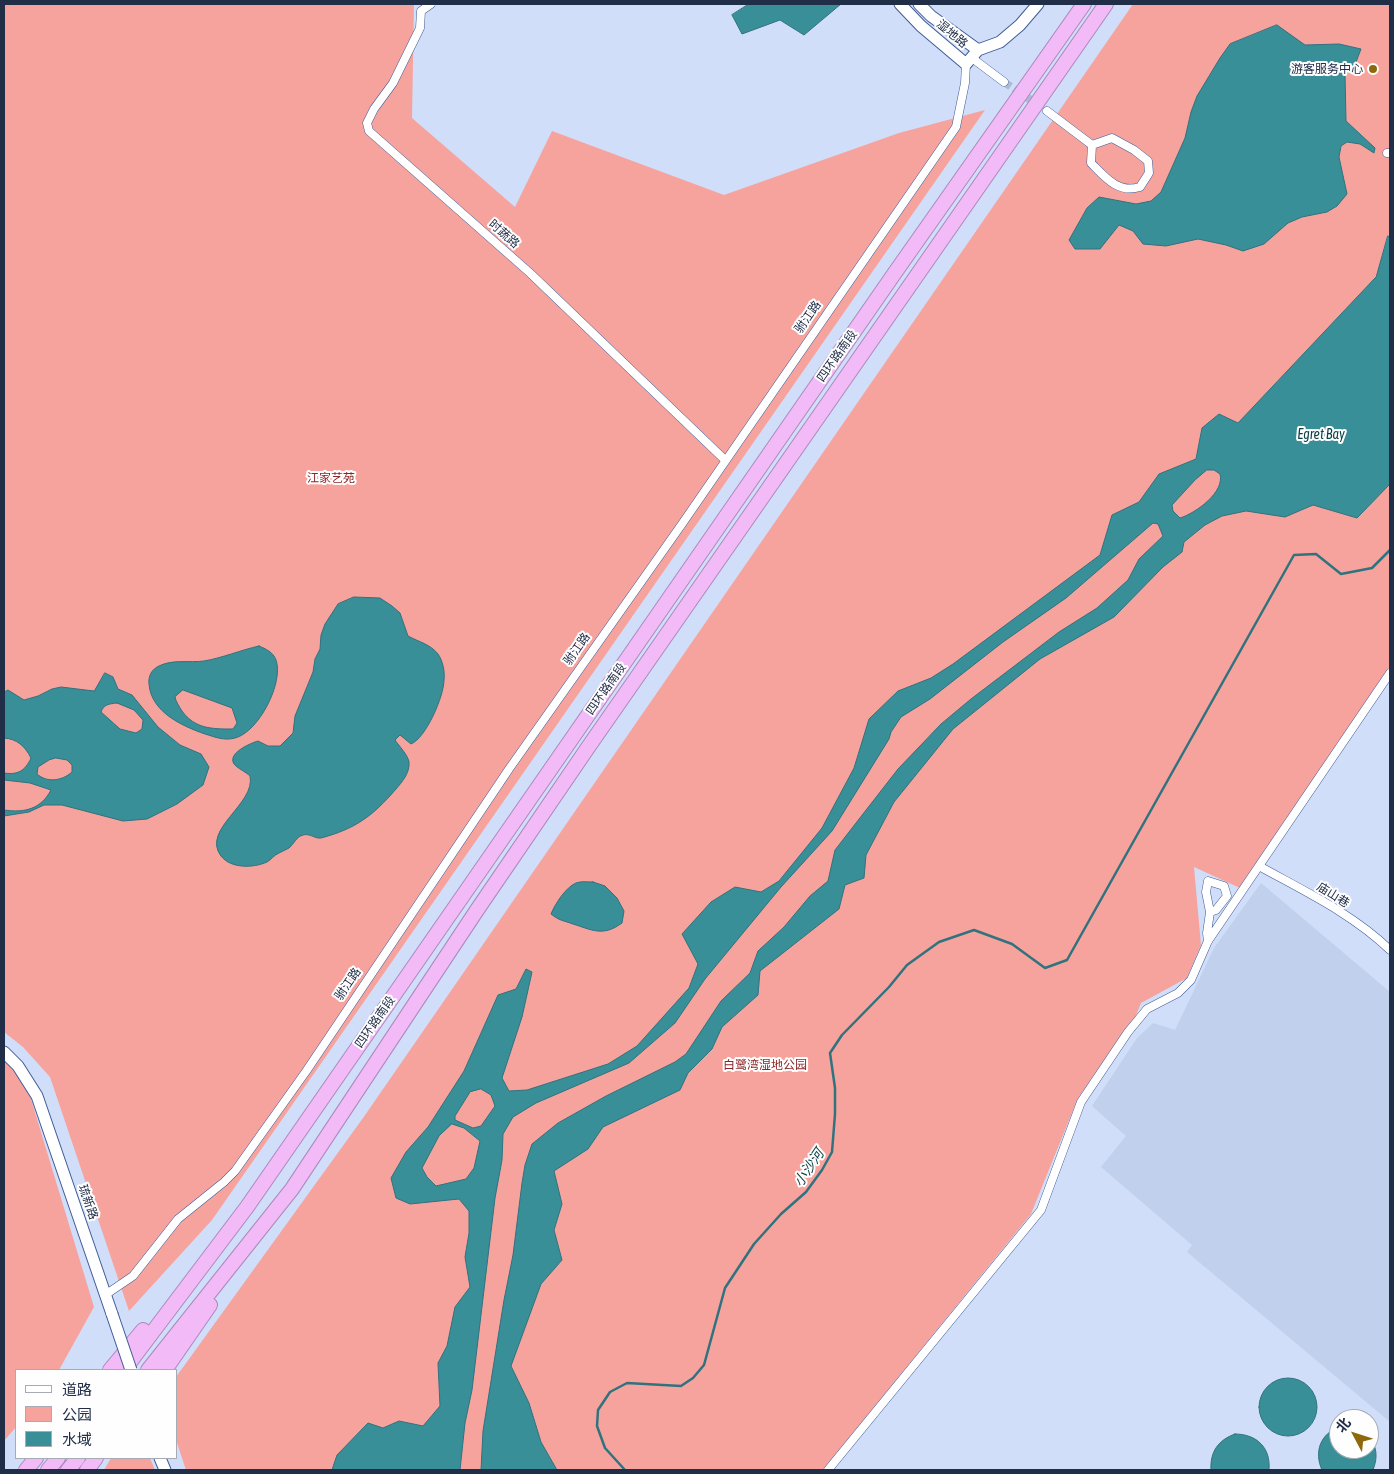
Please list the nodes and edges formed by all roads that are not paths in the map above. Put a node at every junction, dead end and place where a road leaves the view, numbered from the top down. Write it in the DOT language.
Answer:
graph roads {
  1 [pos="431,4"];
  2 [pos="900,4"];
  3 [pos="919,4"];
  4 [pos="1038,4"];
  5 [pos="1084,4"];
  6 [pos="1106,4"];
  7 [pos="972,57"];
  8 [pos="1004,82"];
  9 [pos="1047,111"];
  10 [pos="1092,145"];
  11 [pos="725,460"];
  12 [pos="1390,673"];
  13 [pos="1259,866"];
  14 [pos="1210,912"];
  15 [pos="1208,941"];
  16 [pos="1390,950"];
  17 [pos="4,1052"];
  18 [pos="292,1188"];
  19 [pos="247,1207"];
  20 [pos="105,1295"];
  21 [pos="111,1369"];
  22 [pos="125,1369"];
  23 [pos="130,1369"];
  24 [pos="149,1369"];
  25 [pos="166,1369"];
  26 [pos="57,1459"];
  27 [pos="77,1459"];
  28 [pos="95,1459"];
  29 [pos="48,1470"];
  30 [pos="68,1470"];
  31 [pos="89,1470"];
  32 [pos="828,1470"];
  1 -- 11 [label="street, 时蔬路"];
  2 -- 7 [label="street, 湿地路"];
  3 -- 7 [label="street, 湿地路"];
  4 -- 7 [label="street"];
  5 -- 19 [label="highway, 四环路南段"];
  6 -- 18 [label="highway, 四环路南段"];
  7 -- 8 [label="street"];
  7 -- 11 [label="street, 驸江路"];
  9 -- 10 [label="street"];
  10 -- 10 [label="street"];
  11 -- 20 [label="street, 驸江路"];
  12 -- 13 [label="street"];
  13 -- 15 [label="street"];
  13 -- 16 [label="street, 庙山巷"];
  14 -- 15 [label="street"];
  15 -- 32 [label="street"];
  17 -- 20 [label="street, 琉新路"];
  18 -- 24 [label="highway, 四环路南段"];
  18 -- 25 [label="highway"];
  19 -- 21 [label="highway"];
  19 -- 22 [label="highway, 四环路南段"];
  20 -- 23 [label="street, 琉新路, bridge"];
  26 -- 29 [label="highway"];
  27 -- 30 [label="highway"];
  28 -- 31 [label="highway"];
}
